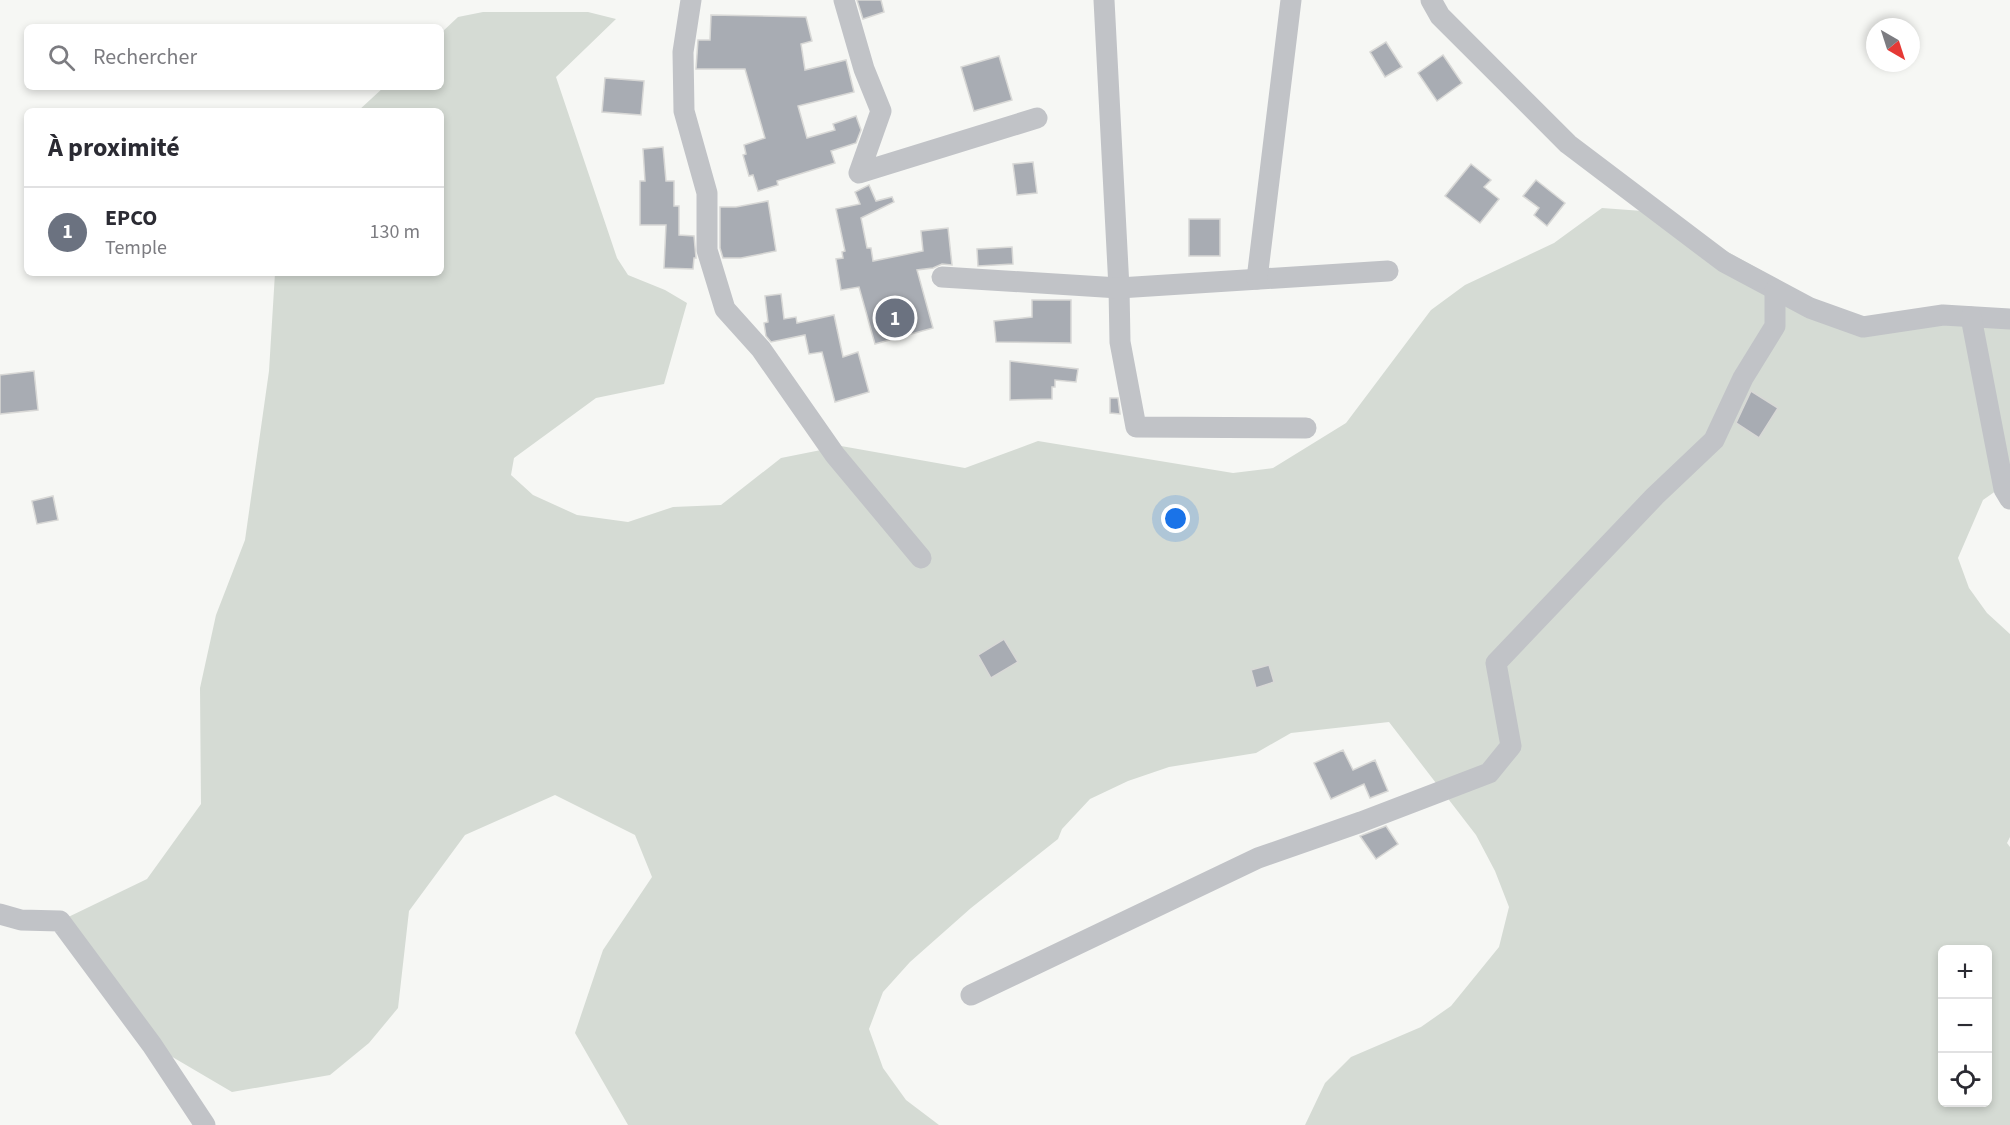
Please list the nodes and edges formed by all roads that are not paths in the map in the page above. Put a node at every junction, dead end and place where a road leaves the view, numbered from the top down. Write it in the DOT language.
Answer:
graph roads {
  1 [pos="691,0"];
  2 [pos="844,0"];
  3 [pos="1104,0"];
  4 [pos="1291,0"];
  5 [pos="1431,0"];
  6 [pos="1037,118"];
  7 [pos="1388,272"];
  8 [pos="942,277"];
  9 [pos="1257,279"];
  10 [pos="1119,288"];
  11 [pos="1775,290"];
  12 [pos="1971,317"];
  13 [pos="2010,319"];
  14 [pos="1306,428"];
  15 [pos="2010,499"];
  16 [pos="921,558"];
  17 [pos="0,914"];
  18 [pos="971,995"];
  19 [pos="205,1125"];
  1 -- 16 [label="street"];
  2 -- 6 [label="street"];
  3 -- 10 [label="street"];
  4 -- 9 [label="street"];
  5 -- 11 [label="street"];
  7 -- 9 [label="street"];
  8 -- 10 [label="street"];
  9 -- 10 [label="street"];
  10 -- 14 [label="street"];
  11 -- 12 [label="street"];
  11 -- 18 [label="street"];
  12 -- 13 [label="street"];
  12 -- 15 [label="street"];
  17 -- 19 [label="street"];
}
